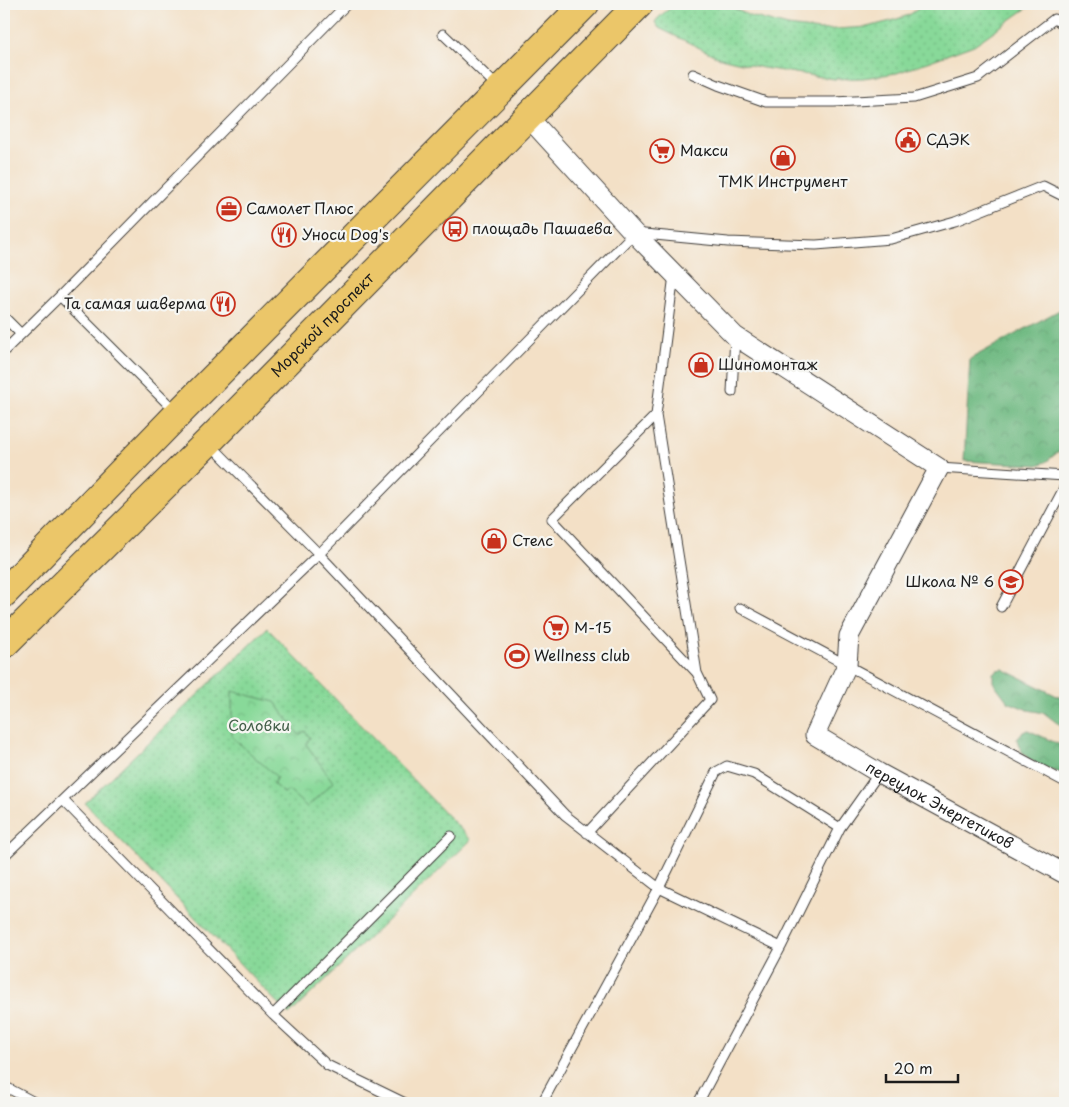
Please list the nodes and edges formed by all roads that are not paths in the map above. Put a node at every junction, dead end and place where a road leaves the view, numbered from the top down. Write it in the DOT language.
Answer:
graph roads {
  1 [pos="347,4"];
  2 [pos="584,4"];
  3 [pos="639,4"];
  4 [pos="1065,25"];
  5 [pos="442,34"];
  6 [pos="693,74"];
  7 [pos="500,89"];
  8 [pos="528,117"];
  9 [pos="1065,197"];
  10 [pos="634,233"];
  11 [pos="674,274"];
  12 [pos="60,296"];
  13 [pos="4,317"];
  14 [pos="21,334"];
  15 [pos="735,336"];
  16 [pos="4,351"];
  17 [pos="732,392"];
  18 [pos="178,414"];
  19 [pos="656,415"];
  20 [pos="208,442"];
  21 [pos="939,468"];
  22 [pos="1065,476"];
  23 [pos="1065,486"];
  24 [pos="319,554"];
  25 [pos="4,593"];
  26 [pos="1001,607"];
  27 [pos="740,608"];
  28 [pos="4,644"];
  29 [pos="847,665"];
  30 [pos="697,673"];
  31 [pos="879,773"];
  32 [pos="1065,782"];
  33 [pos="63,800"];
  34 [pos="840,828"];
  35 [pos="587,833"];
  36 [pos="451,836"];
  37 [pos="4,856"];
  38 [pos="1065,874"];
  39 [pos="659,888"];
  40 [pos="781,947"];
  41 [pos="273,1015"];
  42 [pos="4,1086"];
  43 [pos="36,1103"];
  44 [pos="405,1103"];
  45 [pos="542,1103"];
  46 [pos="698,1103"];
  1 -- 12 [label="lane"];
  2 -- 7 [label="main road"];
  3 -- 8 [label="main road, Морской проспект"];
  4 -- 6 [label="lane"];
  5 -- 7 [label="lane"];
  7 -- 8 [label="main road"];
  7 -- 18 [label="main road"];
  8 -- 10 [label="street"];
  8 -- 20 [label="main road, Морской проспект"];
  9 -- 10 [label="lane"];
  10 -- 11 [label="street"];
  10 -- 24 [label="lane"];
  11 -- 15 [label="street"];
  11 -- 19 [label="lane"];
  12 -- 14 [label="lane"];
  12 -- 18 [label="lane"];
  13 -- 14 [label="lane"];
  14 -- 16 [label="lane"];
  15 -- 17 [label="lane"];
  15 -- 21 [label="street"];
  18 -- 25 [label="main road"];
  19 -- 30 [label="lane"];
  19 -- 30 [label="lane"];
  20 -- 24 [label="lane"];
  20 -- 28 [label="main road, Морской проспект"];
  21 -- 22 [label="lane"];
  21 -- 29 [label="street"];
  23 -- 26 [label="lane"];
  24 -- 33 [label="lane"];
  24 -- 35 [label="lane"];
  27 -- 29 [label="lane"];
  29 -- 31 [label="street, переулок Энергетиков"];
  29 -- 32 [label="lane"];
  30 -- 35 [label="lane"];
  31 -- 34 [label="lane"];
  31 -- 38 [label="street, переулок Энергетиков"];
  33 -- 37 [label="lane"];
  33 -- 41 [label="lane"];
  34 -- 39 [label="lane"];
  34 -- 40 [label="lane"];
  35 -- 39 [label="lane"];
  36 -- 41 [label="lane"];
  39 -- 40 [label="lane"];
  39 -- 45 [label="lane"];
  40 -- 46 [label="lane"];
  41 -- 44 [label="lane"];
  42 -- 43 [label="lane"];
}
